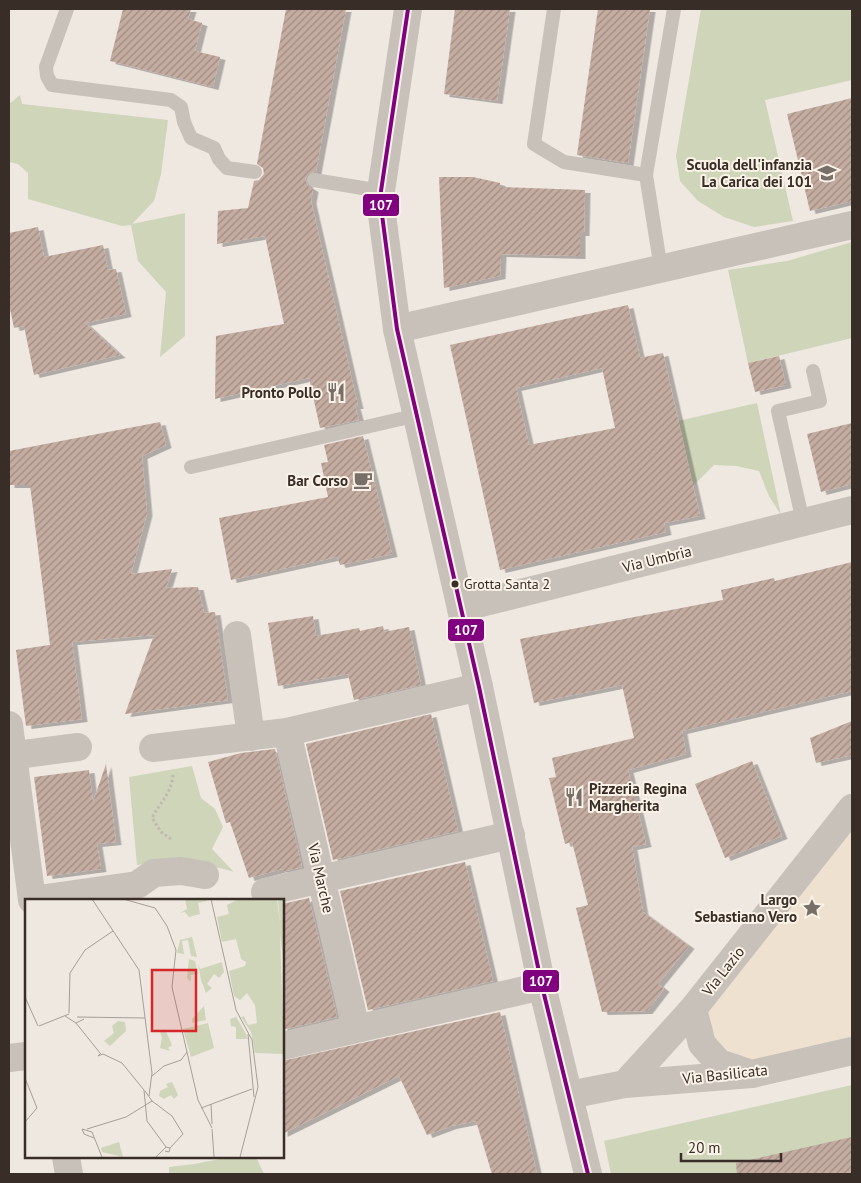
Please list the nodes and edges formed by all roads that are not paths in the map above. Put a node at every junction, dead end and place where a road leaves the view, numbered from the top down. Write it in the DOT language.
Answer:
graph roads {
  1 [pos="66,9"];
  2 [pos="408,9"];
  3 [pos="554,9"];
  4 [pos="674,9"];
  5 [pos="255,172"];
  6 [pos="646,175"];
  7 [pos="314,180"];
  8 [pos="381,191"];
  9 [pos="852,225"];
  10 [pos="661,269"];
  11 [pos="397,329"];
  12 [pos="813,371"];
  13 [pos="418,415"];
  14 [pos="191,467"];
  15 [pos="852,510"];
  16 [pos="803,522"];
  17 [pos="461,608"];
  18 [pos="237,635"];
  19 [pos="480,687"];
  20 [pos="9,725"];
  21 [pos="287,732"];
  22 [pos="251,736"];
  23 [pos="164,746"];
  24 [pos="78,747"];
  25 [pos="11,756"];
  26 [pos="852,808"];
  27 [pos="511,835"];
  28 [pos="193,873"];
  29 [pos="321,879"];
  30 [pos="264,892"];
  31 [pos="32,899"];
  32 [pos="40,899"];
  33 [pos="25,901"];
  34 [pos="9,904"];
  35 [pos="542,986"];
  36 [pos="693,1009"];
  37 [pos="356,1029"];
  38 [pos="284,1046"];
  39 [pos="852,1051"];
  40 [pos="25,1056"];
  41 [pos="9,1058"];
  42 [pos="752,1074"];
  43 [pos="625,1084"];
  44 [pos="569,1095"];
  45 [pos="66,1158"];
  46 [pos="69,1174"];
  47 [pos="588,1174"];
  1 -- 5 [label="lane"];
  2 -- 8 [label="street"];
  3 -- 6 [label="lane"];
  4 -- 6 [label="lane"];
  6 -- 10 [label="lane"];
  7 -- 8 [label="lane"];
  8 -- 11 [label="street"];
  9 -- 10 [label="street"];
  10 -- 11 [label="street"];
  11 -- 13 [label="street"];
  12 -- 16 [label="lane"];
  13 -- 14 [label="lane"];
  13 -- 17 [label="street"];
  15 -- 16 [label="street, Via Umbria"];
  16 -- 17 [label="street, Via Umbria"];
  17 -- 19 [label="street"];
  18 -- 22 [label="street"];
  19 -- 21 [label="street"];
  19 -- 27 [label="street"];
  20 -- 25 [label="street"];
  21 -- 22 [label="street"];
  21 -- 29 [label="street, Via Marche"];
  22 -- 23 [label="street"];
  24 -- 25 [label="street"];
  25 -- 31 [label="street"];
  26 -- 36 [label="street, Via Lazio"];
  27 -- 29 [label="street"];
  27 -- 35 [label="street"];
  28 -- 32 [label="street"];
  29 -- 30 [label="street"];
  29 -- 37 [label="street, Via Marche"];
  33 -- 34 [label="street"];
  35 -- 37 [label="street"];
  35 -- 44 [label="street"];
  36 -- 42 [label="street"];
  36 -- 43 [label="street, Via Lazio"];
  37 -- 38 [label="street"];
  39 -- 42 [label="street, Via Basilicata"];
  40 -- 41 [label="street"];
  42 -- 43 [label="street, Via Basilicata"];
  43 -- 44 [label="street, Via Basilicata"];
  44 -- 47 [label="street"];
  45 -- 46 [label="street"];
}
